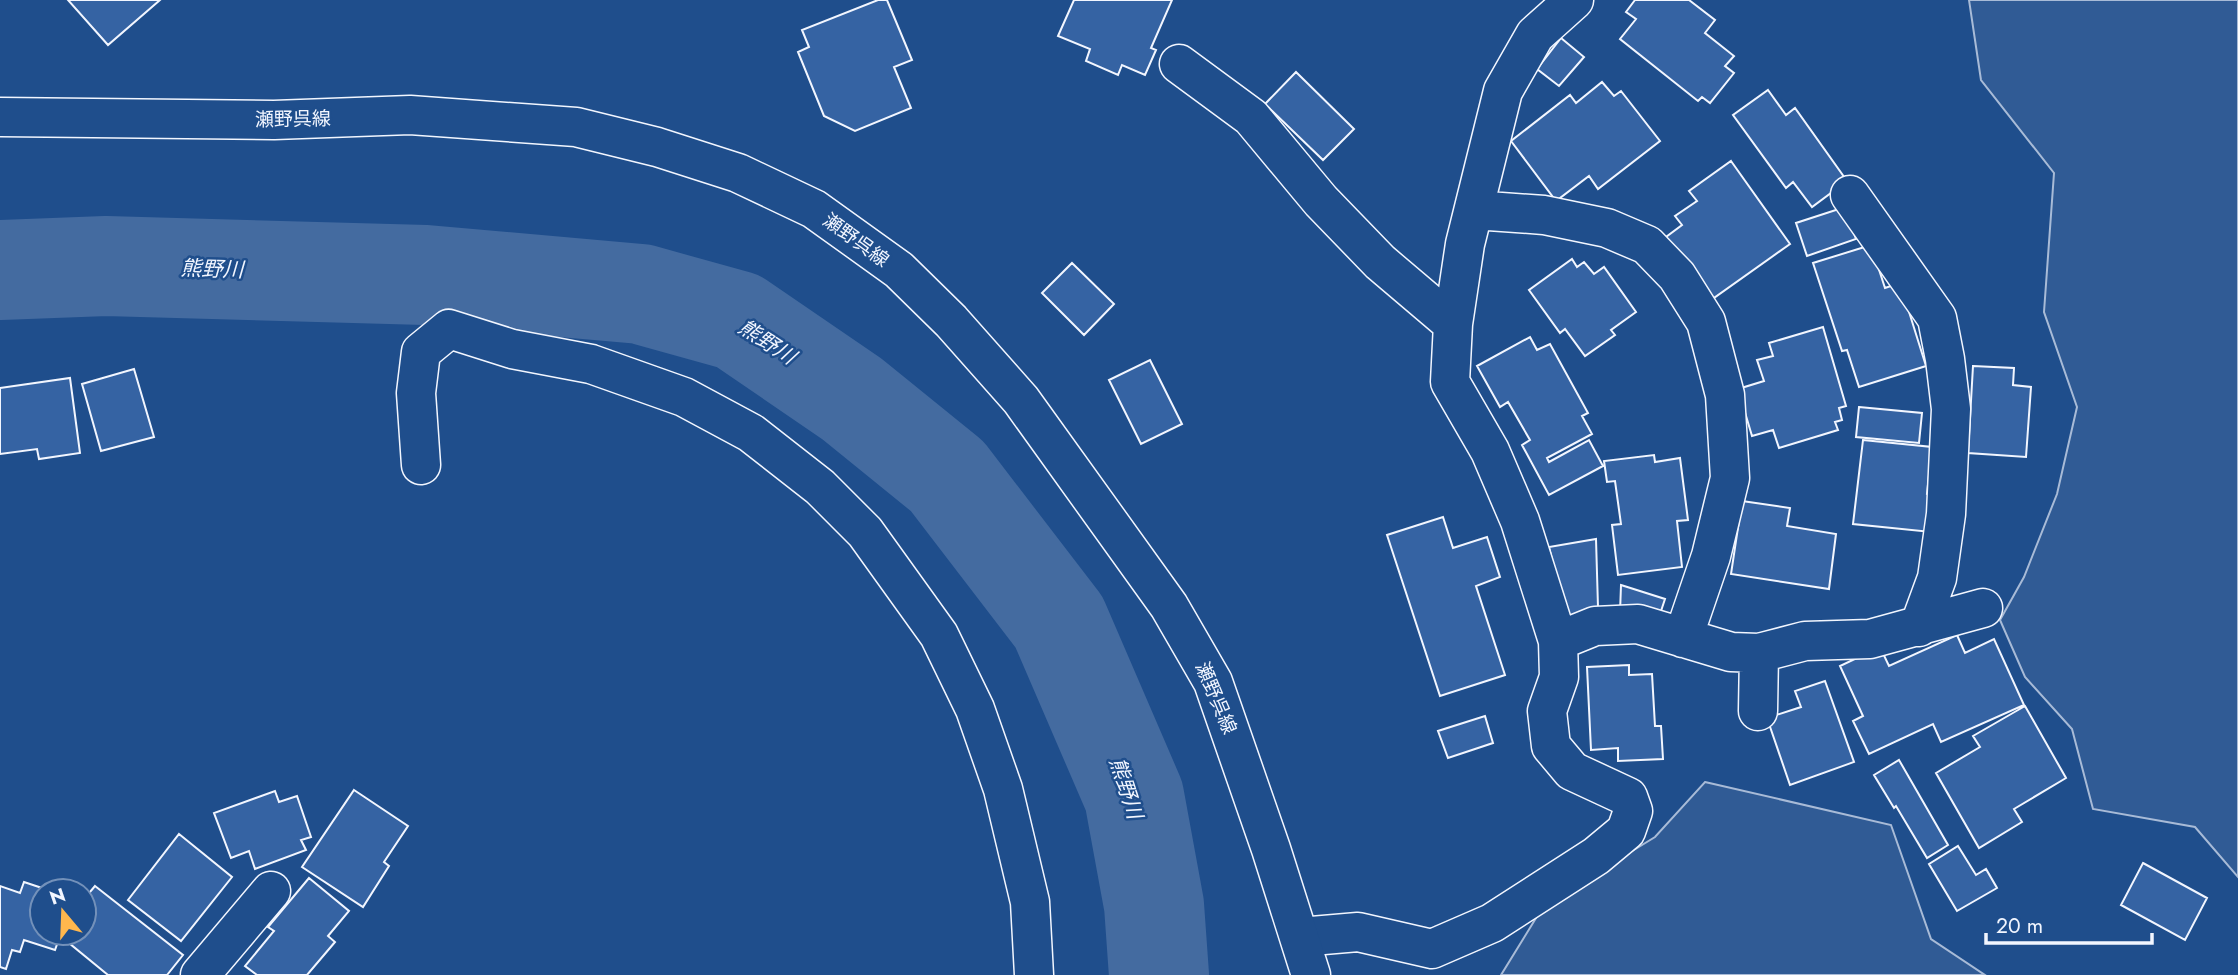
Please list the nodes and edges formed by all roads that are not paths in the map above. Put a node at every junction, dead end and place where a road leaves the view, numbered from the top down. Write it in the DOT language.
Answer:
graph roads {
  1 [pos="1574,0"];
  2 [pos="1179,64"];
  3 [pos="0,117"];
  4 [pos="1850,195"];
  5 [pos="1474,210"];
  6 [pos="1453,324"];
  7 [pos="421,465"];
  8 [pos="1983,608"];
  9 [pos="1919,627"];
  10 [pos="1682,638"];
  11 [pos="1558,641"];
  12 [pos="1759,653"];
  13 [pos="1758,710"];
  14 [pos="271,891"];
  15 [pos="1300,936"];
  16 [pos="200,975"];
  17 [pos="1034,975"];
  18 [pos="1311,975"];
  1 -- 5 [label="street"];
  2 -- 6 [label="street"];
  3 -- 15 [label="street, 瀬野呉線"];
  4 -- 9 [label="street"];
  5 -- 6 [label="street"];
  5 -- 10 [label="street"];
  6 -- 11 [label="street"];
  7 -- 17 [label="street"];
  8 -- 9 [label="street"];
  9 -- 12 [label="street"];
  10 -- 11 [label="street"];
  10 -- 12 [label="street"];
  11 -- 15 [label="street"];
  12 -- 13 [label="street"];
  14 -- 16 [label="street"];
  15 -- 18 [label="street, 瀬野呉線"];
}
